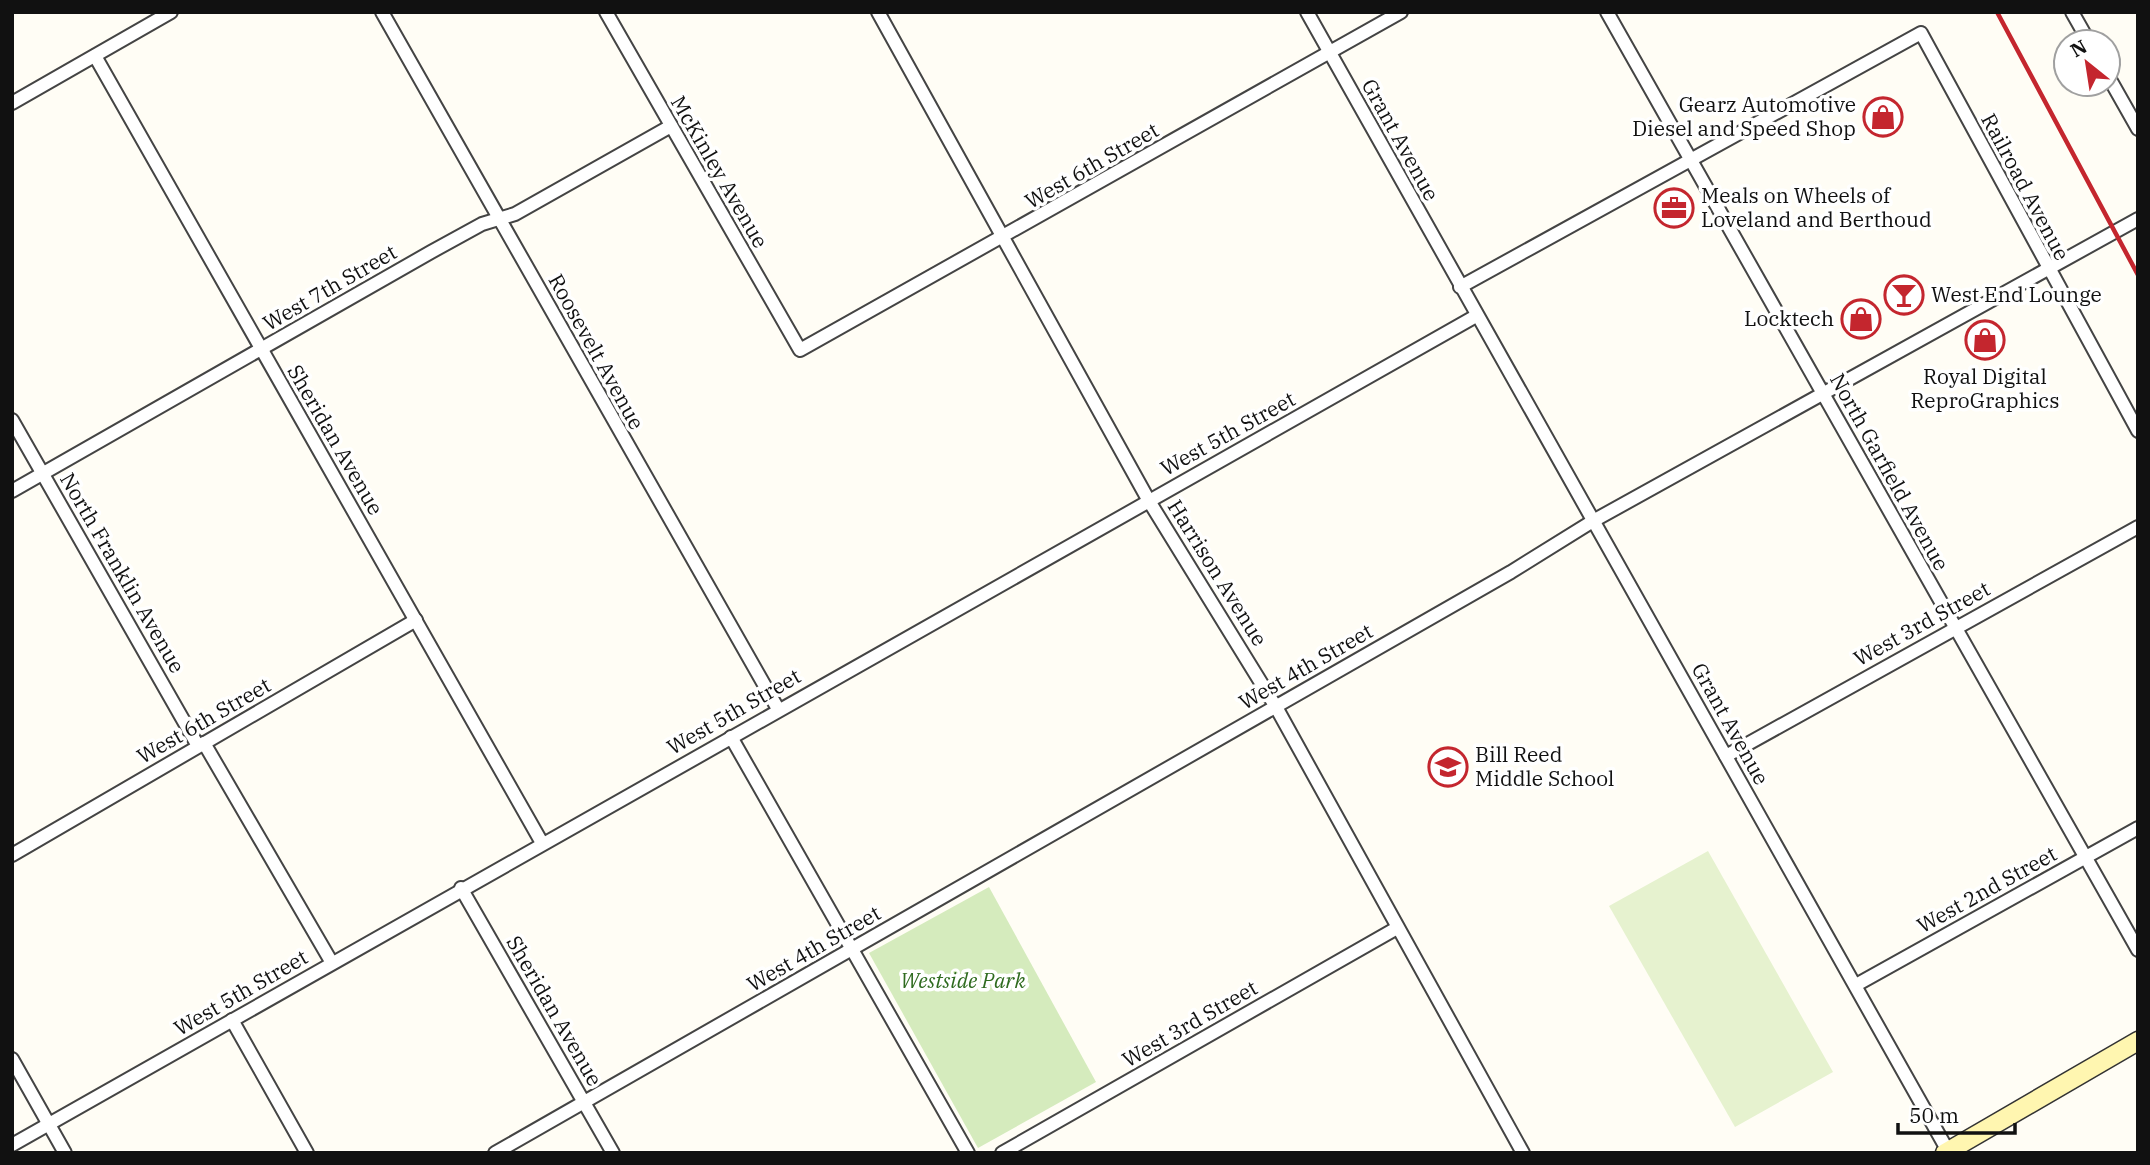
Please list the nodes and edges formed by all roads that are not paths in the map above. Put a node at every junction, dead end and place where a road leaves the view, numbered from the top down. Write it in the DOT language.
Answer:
graph roads {
  1 [pos="171,12"];
  2 [pos="382,12"];
  3 [pos="606,12"];
  4 [pos="878,12"];
  5 [pos="1307,12"];
  6 [pos="1401,12"];
  7 [pos="1607,12"];
  8 [pos="2072,12"];
  9 [pos="2081,28"];
  10 [pos="1329,52"];
  11 [pos="95,55"];
  12 [pos="2120,98"];
  13 [pos="12,103"];
  14 [pos="671,126"];
  15 [pos="2138,129"];
  16 [pos="1690,159"];
  17 [pos="499,219"];
  18 [pos="2138,219"];
  19 [pos="1005,237"];
  20 [pos="2047,269"];
  21 [pos="1460,287"];
  22 [pos="1476,316"];
  23 [pos="800,350"];
  24 [pos="262,351"];
  25 [pos="1823,393"];
  26 [pos="12,420"];
  27 [pos="2138,431"];
  28 [pos="43,474"];
  29 [pos="12,491"];
  30 [pos="1149,500"];
  31 [pos="1593,522"];
  32 [pos="2138,527"];
  33 [pos="416,620"];
  34 [pos="1955,628"];
  35 [pos="1276,706"];
  36 [pos="778,709"];
  37 [pos="731,737"];
  38 [pos="201,745"];
  39 [pos="1726,756"];
  40 [pos="2138,828"];
  41 [pos="542,843"];
  42 [pos="12,855"];
  43 [pos="2085,857"];
  44 [pos="461,888"];
  45 [pos="1397,928"];
  46 [pos="851,950"];
  47 [pos="2138,950"];
  48 [pos="332,963"];
  49 [pos="1856,985"];
  50 [pos="232,1020"];
  51 [pos="2138,1041"];
  52 [pos="12,1059"];
  53 [pos="584,1102"];
  54 [pos="48,1124"];
  55 [pos="12,1145"];
  56 [pos="1946,1152"];
  57 [pos="65,1153"];
  58 [pos="307,1153"];
  59 [pos="495,1153"];
  60 [pos="613,1153"];
  61 [pos="968,1153"];
  62 [pos="1002,1153"];
  63 [pos="1523,1153"];
  1 -- 11 [label="street"];
  2 -- 17 [label="street, Roosevelt Avenue"];
  3 -- 14 [label="street, McKinley Avenue"];
  4 -- 19 [label="street, Harrison Avenue"];
  5 -- 10 [label="street, Grant Avenue"];
  6 -- 10 [label="street, West 6th Street"];
  7 -- 16 [label="street, North Garfield Avenue"];
  8 -- 9 [label="street"];
  10 -- 19 [label="street, West 6th Street"];
  10 -- 21 [label="street, Grant Avenue"];
  11 -- 13 [label="street"];
  11 -- 24 [label="street, Sheridan Avenue"];
  12 -- 15 [label="street"];
  14 -- 17 [label="street, West 7th Street"];
  14 -- 23 [label="street, McKinley Avenue"];
  16 -- 20 [label="street, Railroad Avenue"];
  16 -- 21 [label="street"];
  16 -- 25 [label="street, North Garfield Avenue"];
  17 -- 24 [label="street, West 7th Street"];
  17 -- 36 [label="street, Roosevelt Avenue"];
  18 -- 20 [label="street, West 4th Street"];
  19 -- 23 [label="street, West 6th Street"];
  19 -- 30 [label="street, Harrison Avenue"];
  20 -- 25 [label="street, West 4th Street"];
  20 -- 27 [label="street, Railroad Avenue"];
  21 -- 22 [label="street, Grant Avenue"];
  22 -- 30 [label="street, West 5th Street"];
  22 -- 31 [label="street, Grant Avenue"];
  24 -- 28 [label="street, West 7th Street"];
  24 -- 33 [label="street, Sheridan Avenue"];
  25 -- 31 [label="street, West 4th Street"];
  25 -- 34 [label="street, North Garfield Avenue"];
  26 -- 28 [label="street, North Franklin Avenue"];
  28 -- 29 [label="street, West 7th Street"];
  28 -- 38 [label="street, North Franklin Avenue"];
  30 -- 35 [label="street, Harrison Avenue"];
  30 -- 36 [label="street, West 5th Street"];
  31 -- 35 [label="street, West 4th Street"];
  31 -- 39 [label="street, Grant Avenue"];
  32 -- 34 [label="street, West 3rd Street"];
  33 -- 38 [label="street, West 6th Street"];
  33 -- 41 [label="street, Sheridan Avenue"];
  34 -- 39 [label="street, West 3rd Street"];
  34 -- 43 [label="street, North Garfield Avenue"];
  35 -- 45 [label="street, Harrison Avenue"];
  35 -- 46 [label="street, West 4th Street"];
  36 -- 37 [label="street, West 5th Street"];
  37 -- 41 [label="street, West 5th Street"];
  37 -- 46 [label="street"];
  38 -- 42 [label="street, West 6th Street"];
  38 -- 48 [label="street, North Franklin Avenue"];
  39 -- 49 [label="street, Grant Avenue"];
  40 -- 43 [label="street, West 2nd Street"];
  41 -- 44 [label="street, West 5th Street"];
  43 -- 47 [label="street, North Garfield Avenue"];
  43 -- 49 [label="street, West 2nd Street"];
  44 -- 48 [label="street, West 5th Street"];
  44 -- 53 [label="street, Sheridan Avenue"];
  45 -- 62 [label="street, West 3rd Street"];
  45 -- 63 [label="street, Harrison Avenue"];
  46 -- 53 [label="street, West 4th Street"];
  46 -- 61 [label="street"];
  48 -- 50 [label="street, West 5th Street"];
  49 -- 56 [label="street, Grant Avenue"];
  50 -- 54 [label="street, West 5th Street"];
  50 -- 58 [label="street"];
  51 -- 56 [label="main road"];
  52 -- 54 [label="street"];
  53 -- 59 [label="street, West 4th Street"];
  53 -- 60 [label="street, Sheridan Avenue"];
  54 -- 55 [label="street, West 5th Street"];
  54 -- 57 [label="street"];
}
